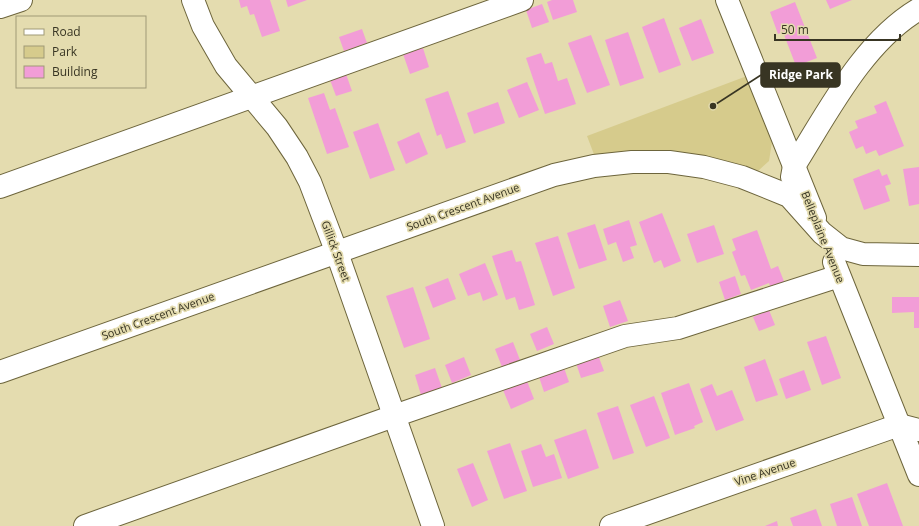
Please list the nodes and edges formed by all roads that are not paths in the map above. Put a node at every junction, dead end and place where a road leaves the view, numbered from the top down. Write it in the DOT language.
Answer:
graph roads {
  1 [pos="21,0"];
  2 [pos="192,0"];
  3 [pos="522,0"];
  4 [pos="727,0"];
  5 [pos="0,7"];
  6 [pos="919,9"];
  7 [pos="252,96"];
  8 [pos="794,166"];
  9 [pos="0,187"];
  10 [pos="789,196"];
  11 [pos="822,233"];
  12 [pos="337,253"];
  13 [pos="919,255"];
  14 [pos="839,276"];
  15 [pos="0,372"];
  16 [pos="394,416"];
  17 [pos="909,428"];
  18 [pos="919,475"];
  19 [pos="85,526"];
  20 [pos="433,526"];
  21 [pos="611,526"];
  1 -- 5 [label="street"];
  2 -- 7 [label="street, Gillick Street"];
  3 -- 7 [label="street"];
  4 -- 8 [label="street, Belleplaine Avenue"];
  6 -- 8 [label="street"];
  7 -- 9 [label="street"];
  7 -- 12 [label="street, Gillick Street"];
  8 -- 10 [label="street"];
  8 -- 11 [label="street, Belleplaine Avenue"];
  10 -- 11 [label="street, South Crescent Avenue"];
  10 -- 12 [label="street, South Crescent Avenue"];
  11 -- 13 [label="street, South Crescent Avenue"];
  11 -- 14 [label="street, Belleplaine Avenue"];
  12 -- 15 [label="street, South Crescent Avenue"];
  12 -- 16 [label="street, Gillick Street"];
  14 -- 16 [label="street"];
  14 -- 17 [label="street, Belleplaine Avenue"];
  16 -- 19 [label="street"];
  16 -- 20 [label="street, Gillick Street"];
  17 -- 18 [label="street, Belleplaine Avenue"];
  17 -- 21 [label="street, Vine Avenue"];
}
